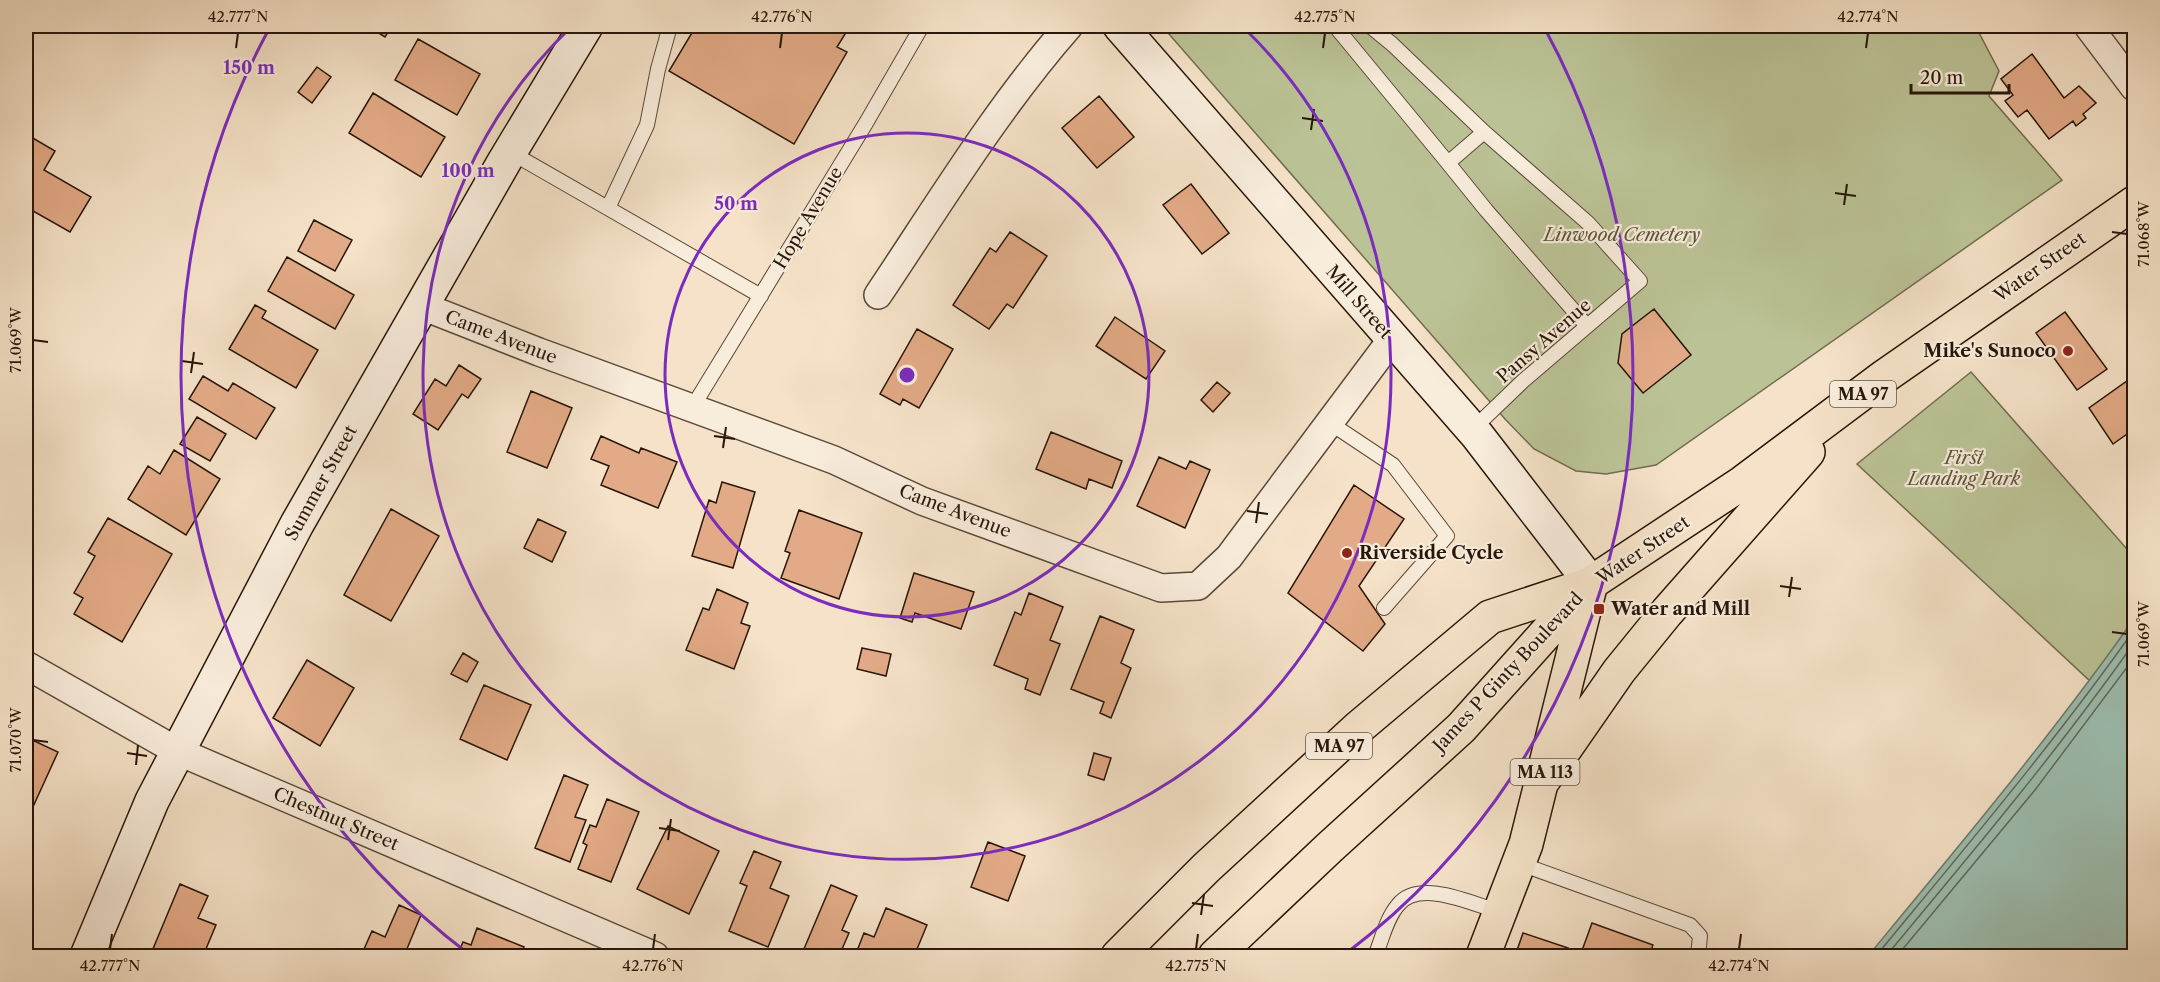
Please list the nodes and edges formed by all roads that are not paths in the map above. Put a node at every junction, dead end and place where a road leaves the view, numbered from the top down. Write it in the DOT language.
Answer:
graph roads {
  1 [pos="586,26"];
  2 [pos="670,26"];
  3 [pos="922,26"];
  4 [pos="1069,26"];
  5 [pos="1120,26"];
  6 [pos="1335,26"];
  7 [pos="1370,26"];
  8 [pos="2088,26"];
  9 [pos="2134,87"];
  10 [pos="1484,132"];
  11 [pos="510,152"];
  12 [pos="1448,163"];
  13 [pos="2134,203"];
  14 [pos="608,208"];
  15 [pos="878,295"];
  16 [pos="760,296"];
  17 [pos="422,306"];
  18 [pos="1587,326"];
  19 [pos="1392,339"];
  20 [pos="1860,396"];
  21 [pos="692,408"];
  22 [pos="1330,423"];
  23 [pos="1472,430"];
  24 [pos="1592,583"];
  25 [pos="1384,608"];
  26 [pos="26,665"];
  27 [pos="177,750"];
  28 [pos="1542,782"];
  29 [pos="1518,863"];
  30 [pos="1500,912"];
  31 [pos="87,957"];
  32 [pos="655,957"];
  33 [pos="1118,957"];
  34 [pos="1215,957"];
  35 [pos="1375,957"];
  36 [pos="1483,957"];
  37 [pos="1698,957"];
  1 -- 11 [label="main road, Summer Street"];
  2 -- 14 [label="lane"];
  3 -- 16 [label="lane, Hope Avenue"];
  4 -- 15 [label="street"];
  5 -- 19 [label="main road, Mill Street"];
  6 -- 12 [label="lane"];
  7 -- 10 [label="lane"];
  8 -- 9 [label="street"];
  10 -- 12 [label="lane"];
  10 -- 18 [label="lane, Pansy Avenue"];
  11 -- 14 [label="lane"];
  11 -- 17 [label="main road, Summer Street"];
  12 -- 18 [label="lane"];
  13 -- 20 [label="main road, Water Street / MA 97"];
  14 -- 16 [label="lane"];
  16 -- 21 [label="lane, Hope Avenue"];
  17 -- 21 [label="street, Came Avenue"];
  17 -- 27 [label="main road, Summer Street"];
  18 -- 23 [label="lane, Pansy Avenue"];
  19 -- 22 [label="street, Came Avenue"];
  19 -- 23 [label="main road, Mill Street"];
  20 -- 24 [label="main road, Water Street / MA 97"];
  20 -- 28 [label="main road, Water Street"];
  21 -- 22 [label="street, Came Avenue"];
  22 -- 25 [label="lane"];
  23 -- 24 [label="main road, Mill Street"];
  24 -- 28 [label="main road, Water Street / MA 113"];
  24 -- 33 [label="main road, James P Ginty Boulevard / MA 97"];
  24 -- 34 [label="main road, James P Ginty Boulevard / MA 97"];
  26 -- 27 [label="street, Chestnut Street"];
  27 -- 31 [label="main road, Summer Street"];
  27 -- 32 [label="street, Chestnut Street"];
  28 -- 29 [label="main road, Water Street / MA 113"];
  29 -- 30 [label="main road, Water Street / MA 113"];
  29 -- 37 [label="lane"];
  30 -- 35 [label="lane"];
  30 -- 36 [label="main road, Water Street / MA 113"];
}
